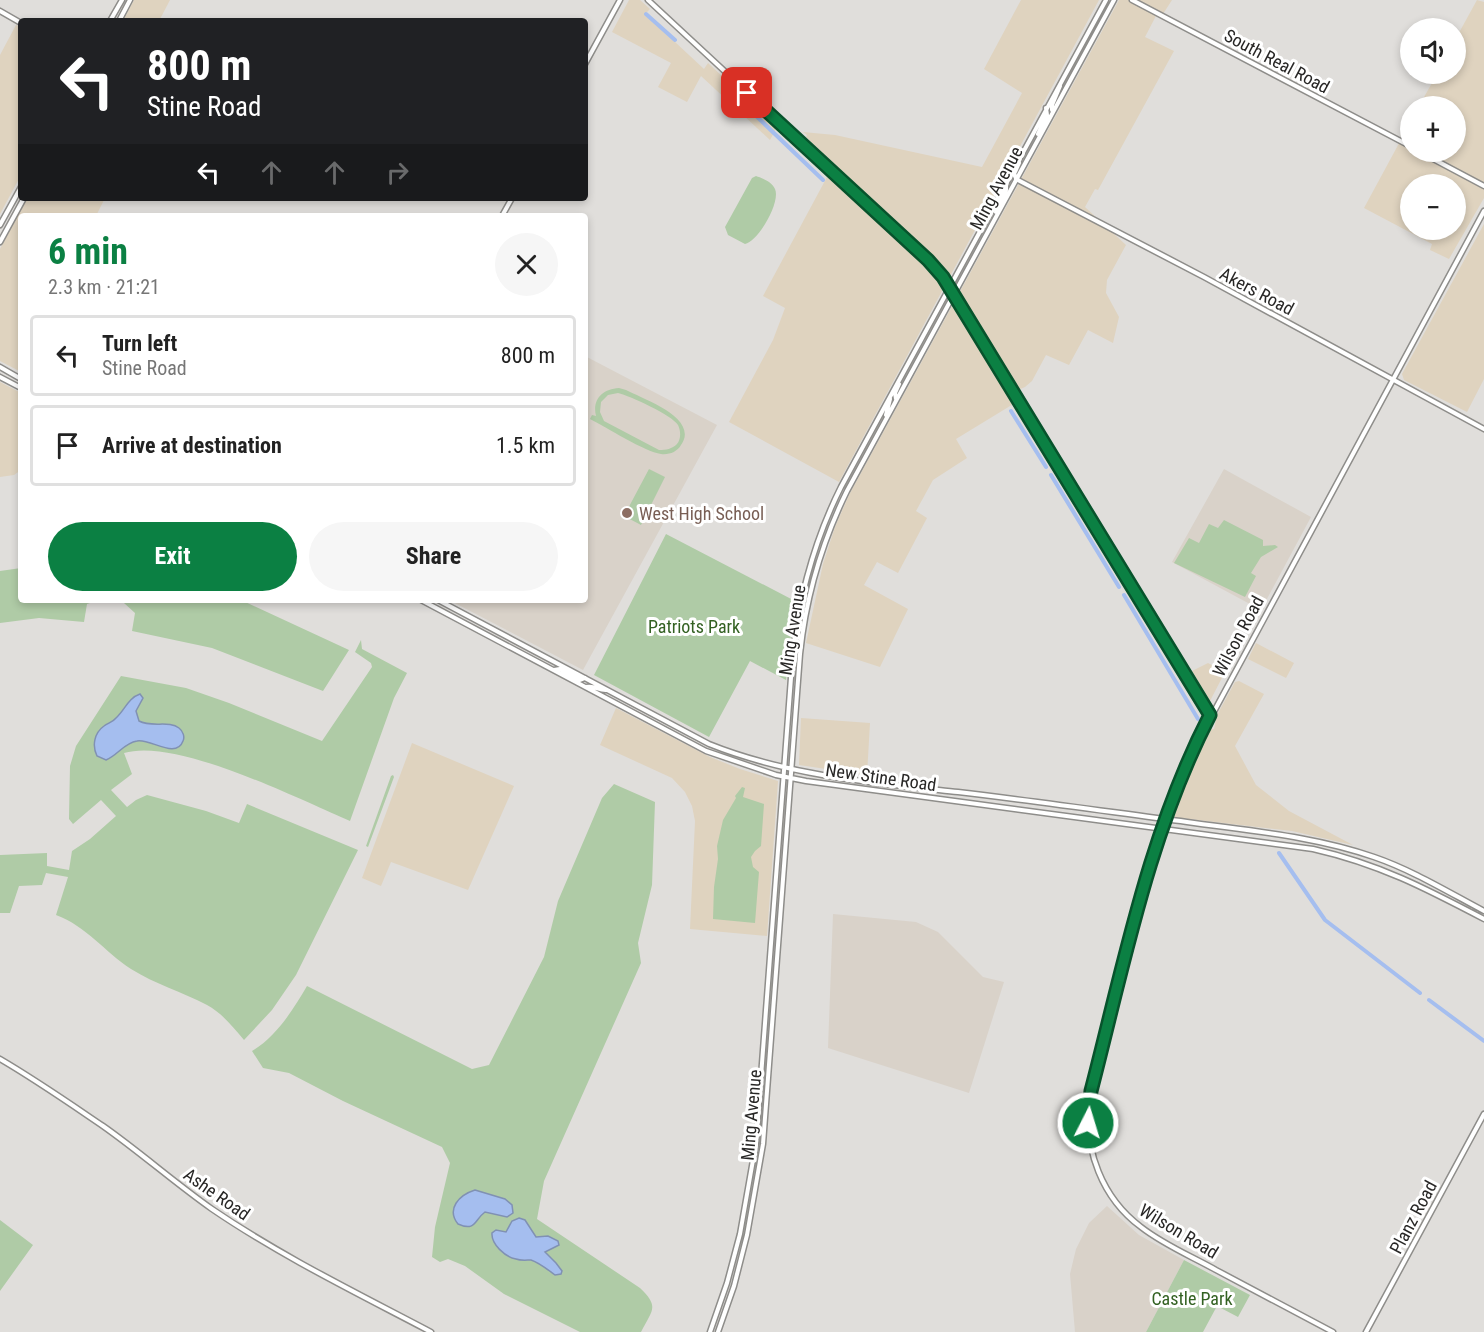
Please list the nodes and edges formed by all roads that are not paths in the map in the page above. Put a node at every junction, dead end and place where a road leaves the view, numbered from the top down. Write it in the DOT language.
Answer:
graph roads {
  1 [pos="122,0"];
  2 [pos="130,0"];
  3 [pos="620,0"];
  4 [pos="648,0"];
  5 [pos="1106,0"];
  6 [pos="1114,0"];
  7 [pos="1132,0"];
  8 [pos="0,11"];
  9 [pos="112,18"];
  10 [pos="121,18"];
  11 [pos="18,21"];
  12 [pos="588,59"];
  13 [pos="1067,69"];
  14 [pos="1046,108"];
  15 [pos="1053,112"];
  16 [pos="1037,141"];
  17 [pos="1400,141"];
  18 [pos="1027,143"];
  19 [pos="1439,162"];
  20 [pos="1016,179"];
  21 [pos="1006,184"];
  22 [pos="1484,186"];
  23 [pos="18,192"];
  24 [pos="22,201"];
  25 [pos="1484,211"];
  26 [pos="994,219"];
  27 [pos="0,225"];
  28 [pos="0,242"];
  29 [pos="949,287"];
  30 [pos="954,294"];
  31 [pos="0,367"];
  32 [pos="7,371"];
  33 [pos="903,372"];
  34 [pos="18,377"];
  35 [pos="1,378"];
  36 [pos="1392,380"];
  37 [pos="18,386"];
  38 [pos="890,396"];
  39 [pos="896,399"];
  40 [pos="880,429"];
  41 [pos="1484,429"];
  42 [pos="828,516"];
  43 [pos="818,540"];
  44 [pos="825,540"];
  45 [pos="818,563"];
  46 [pos="800,602"];
  47 [pos="427,603"];
  48 [pos="444,603"];
  49 [pos="801,640"];
  50 [pos="553,670"];
  51 [pos="585,678"];
  52 [pos="586,687"];
  53 [pos="608,690"];
  54 [pos="1210,715"];
  55 [pos="784,768"];
  56 [pos="792,770"];
  57 [pos="784,777"];
  58 [pos="791,778"];
  59 [pos="1164,819"];
  60 [pos="1161,828"];
  61 [pos="1484,911"];
  62 [pos="1484,919"];
  63 [pos="0,1059"];
  64 [pos="1484,1114"];
  65 [pos="431,1332"];
  66 [pos="710,1332"];
  67 [pos="717,1332"];
  68 [pos="1333,1332"];
  69 [pos="1366,1332"];
  1 -- 9 [label="main road"];
  2 -- 10 [label="main road"];
  3 -- 12 [label="main road"];
  4 -- 29 [label="main road"];
  5 -- 13 [label="main road, Ming Avenue"];
  6 -- 15 [label="main road, Ming Avenue"];
  7 -- 17 [label="main road, South Real Road"];
  8 -- 11 [label="main road"];
  13 -- 14 [label="main road, Ming Avenue"];
  13 -- 15 [label="main road"];
  14 -- 16 [label="main road"];
  14 -- 18 [label="main road, Ming Avenue"];
  15 -- 16 [label="main road, Ming Avenue"];
  16 -- 20 [label="main road, Ming Avenue"];
  18 -- 20 [label="main road"];
  18 -- 21 [label="main road, Ming Avenue"];
  19 -- 22 [label="main road"];
  20 -- 26 [label="main road, Ming Avenue"];
  20 -- 36 [label="main road, Akers Road"];
  21 -- 26 [label="main road"];
  21 -- 29 [label="main road, Ming Avenue"];
  23 -- 27 [label="main road"];
  24 -- 28 [label="main road"];
  25 -- 36 [label="main road, Wilson Road"];
  26 -- 30 [label="main road, Ming Avenue"];
  29 -- 30 [label="main road"];
  29 -- 33 [label="main road, Ming Avenue"];
  30 -- 39 [label="main road, Ming Avenue"];
  30 -- 54 [label="main road"];
  31 -- 32 [label="main road"];
  32 -- 34 [label="main road"];
  32 -- 35 [label="main road"];
  33 -- 38 [label="main road, Ming Avenue"];
  33 -- 39 [label="main road"];
  35 -- 37 [label="main road"];
  36 -- 41 [label="main road, Akers Road"];
  36 -- 54 [label="main road, Wilson Road"];
  38 -- 40 [label="main road"];
  38 -- 42 [label="main road, Ming Avenue"];
  39 -- 40 [label="main road, Ming Avenue"];
  40 -- 44 [label="main road, Ming Avenue"];
  42 -- 43 [label="main road, Ming Avenue"];
  42 -- 44 [label="main road"];
  43 -- 45 [label="main road"];
  43 -- 46 [label="main road, Ming Avenue"];
  44 -- 45 [label="main road, Ming Avenue"];
  45 -- 49 [label="main road, Ming Avenue"];
  46 -- 49 [label="main road"];
  46 -- 55 [label="main road, Ming Avenue"];
  47 -- 50 [label="main road, New Stine Road"];
  48 -- 51 [label="main road, New Stine Road"];
  49 -- 56 [label="main road, Ming Avenue"];
  50 -- 51 [label="main road"];
  50 -- 52 [label="main road, New Stine Road"];
  51 -- 53 [label="main road, New Stine Road"];
  52 -- 53 [label="main road"];
  52 -- 57 [label="main road, New Stine Road"];
  53 -- 55 [label="main road, New Stine Road"];
  54 -- 59 [label="main road, Wilson Road"];
  55 -- 56 [label="main road, New Stine Road"];
  55 -- 57 [label="main road, Ming Avenue"];
  56 -- 58 [label="main road, Ming Avenue"];
  56 -- 59 [label="main road, New Stine Road"];
  57 -- 58 [label="main road, New Stine Road"];
  57 -- 66 [label="main road, Ming Avenue"];
  58 -- 60 [label="main road, New Stine Road"];
  58 -- 67 [label="main road, Ming Avenue"];
  59 -- 60 [label="main road, Wilson Road"];
  59 -- 61 [label="main road, New Stine Road"];
  60 -- 62 [label="main road, New Stine Road"];
  60 -- 68 [label="main road, Wilson Road"];
  63 -- 65 [label="main road, Ashe Road"];
  64 -- 69 [label="main road, Planz Road"];
}
